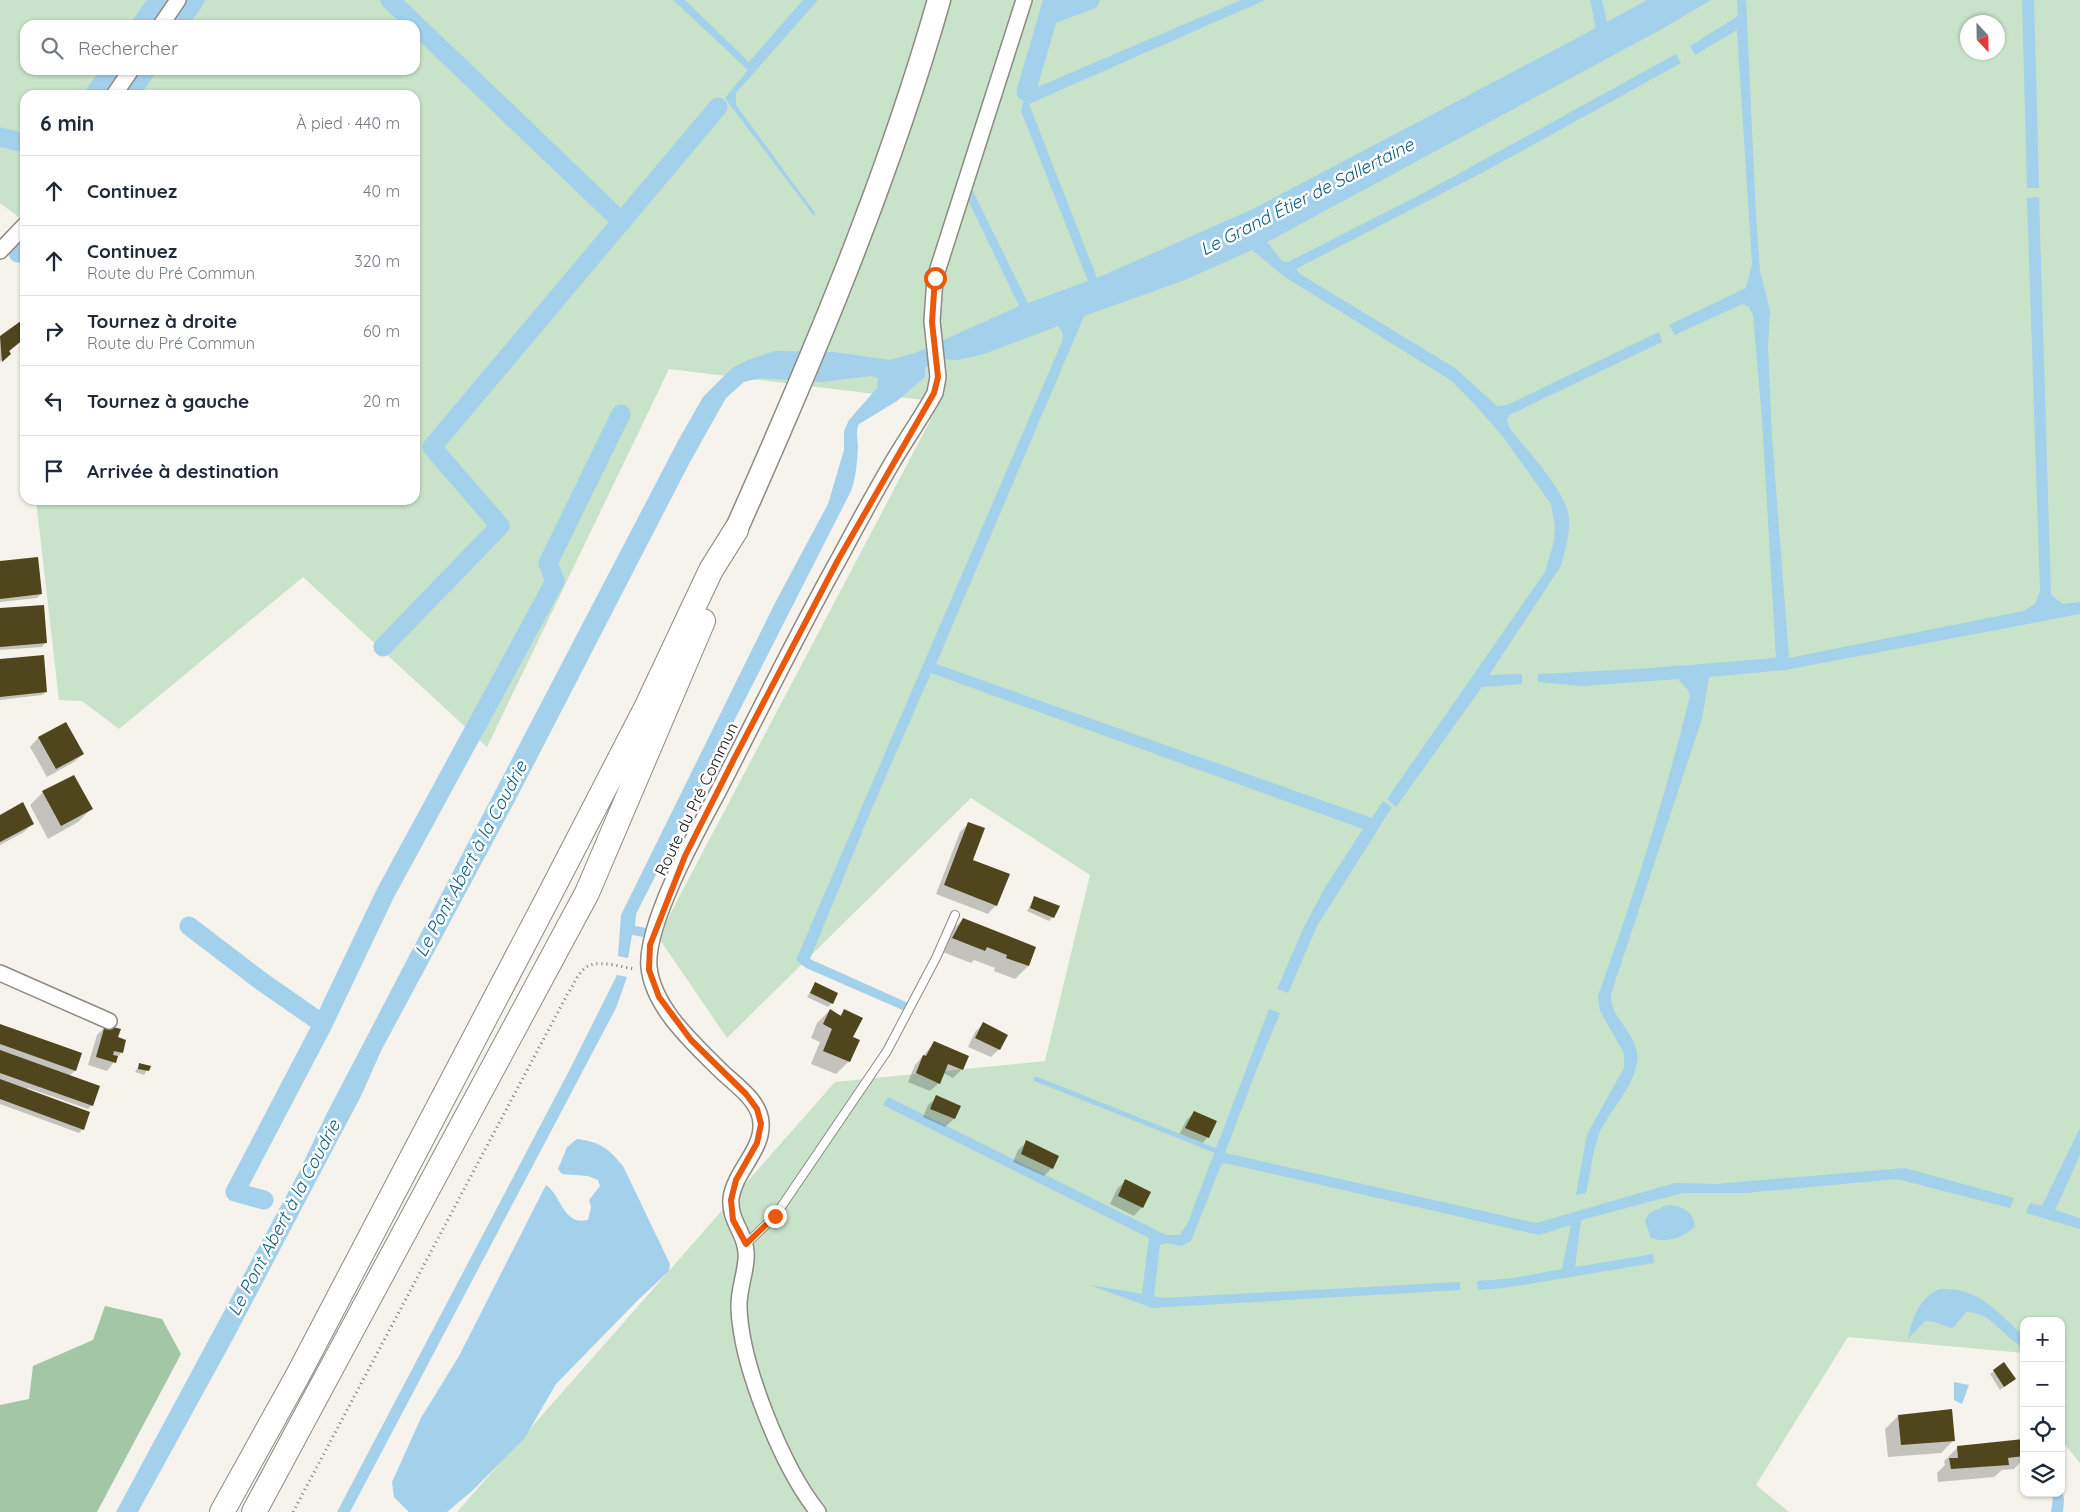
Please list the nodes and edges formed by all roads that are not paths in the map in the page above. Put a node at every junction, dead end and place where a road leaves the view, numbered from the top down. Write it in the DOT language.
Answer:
graph roads {
  1 [pos="178,0"];
  2 [pos="939,0"];
  3 [pos="1024,0"];
  4 [pos="165,20"];
  5 [pos="128,75"];
  6 [pos="117,90"];
  7 [pos="20,229"];
  8 [pos="0,251"];
  9 [pos="736,530"];
  10 [pos="955,915"];
  11 [pos="0,973"];
  12 [pos="109,1020"];
  13 [pos="746,1244"];
  14 [pos="222,1512"];
  15 [pos="254,1512"];
  16 [pos="818,1512"];
  1 -- 4 [label="street"];
  2 -- 9 [label="main road"];
  3 -- 13 [label="street, Route du Pré Commun"];
  5 -- 6 [label="street"];
  7 -- 8 [label="street"];
  9 -- 14 [label="highway"];
  9 -- 15 [label="highway"];
  10 -- 13 [label="lane"];
  11 -- 12 [label="street"];
  13 -- 16 [label="street"];
}
